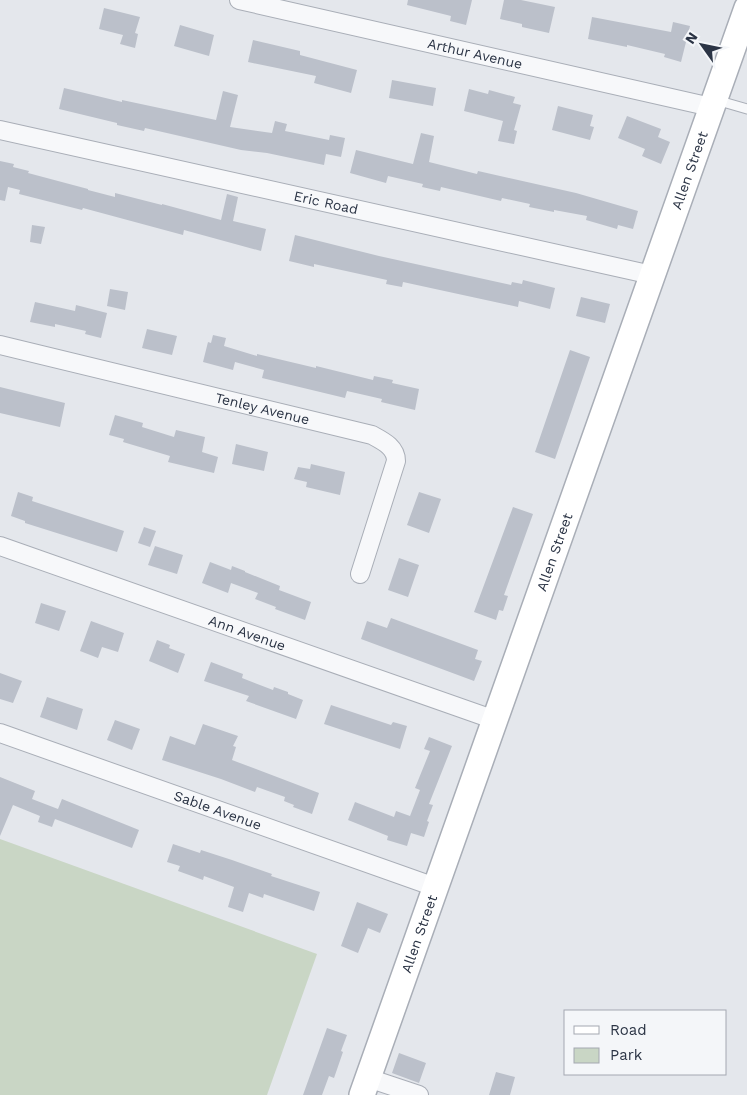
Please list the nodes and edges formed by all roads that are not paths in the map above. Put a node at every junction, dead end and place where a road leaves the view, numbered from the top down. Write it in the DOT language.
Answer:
graph roads {
  1 [pos="239,0"];
  2 [pos="747,8"];
  3 [pos="712,103"];
  4 [pos="747,109"];
  5 [pos="0,130"];
  6 [pos="652,275"];
  7 [pos="0,345"];
  8 [pos="0,546"];
  9 [pos="360,574"];
  10 [pos="495,720"];
  11 [pos="0,733"];
  12 [pos="436,887"];
  13 [pos="365,1087"];
  14 [pos="419,1095"];
  1 -- 3 [label="street, Arthur Avenue"];
  2 -- 3 [label="street, Allen Street"];
  3 -- 4 [label="lane"];
  3 -- 6 [label="street, Allen Street"];
  5 -- 6 [label="street, Eric Road"];
  6 -- 10 [label="street, Allen Street"];
  7 -- 9 [label="street, Tenley Avenue"];
  8 -- 10 [label="street, Ann Avenue"];
  10 -- 12 [label="street, Allen Street"];
  11 -- 12 [label="street, Sable Avenue"];
  12 -- 13 [label="street, Allen Street"];
  13 -- 14 [label="street"];
}
